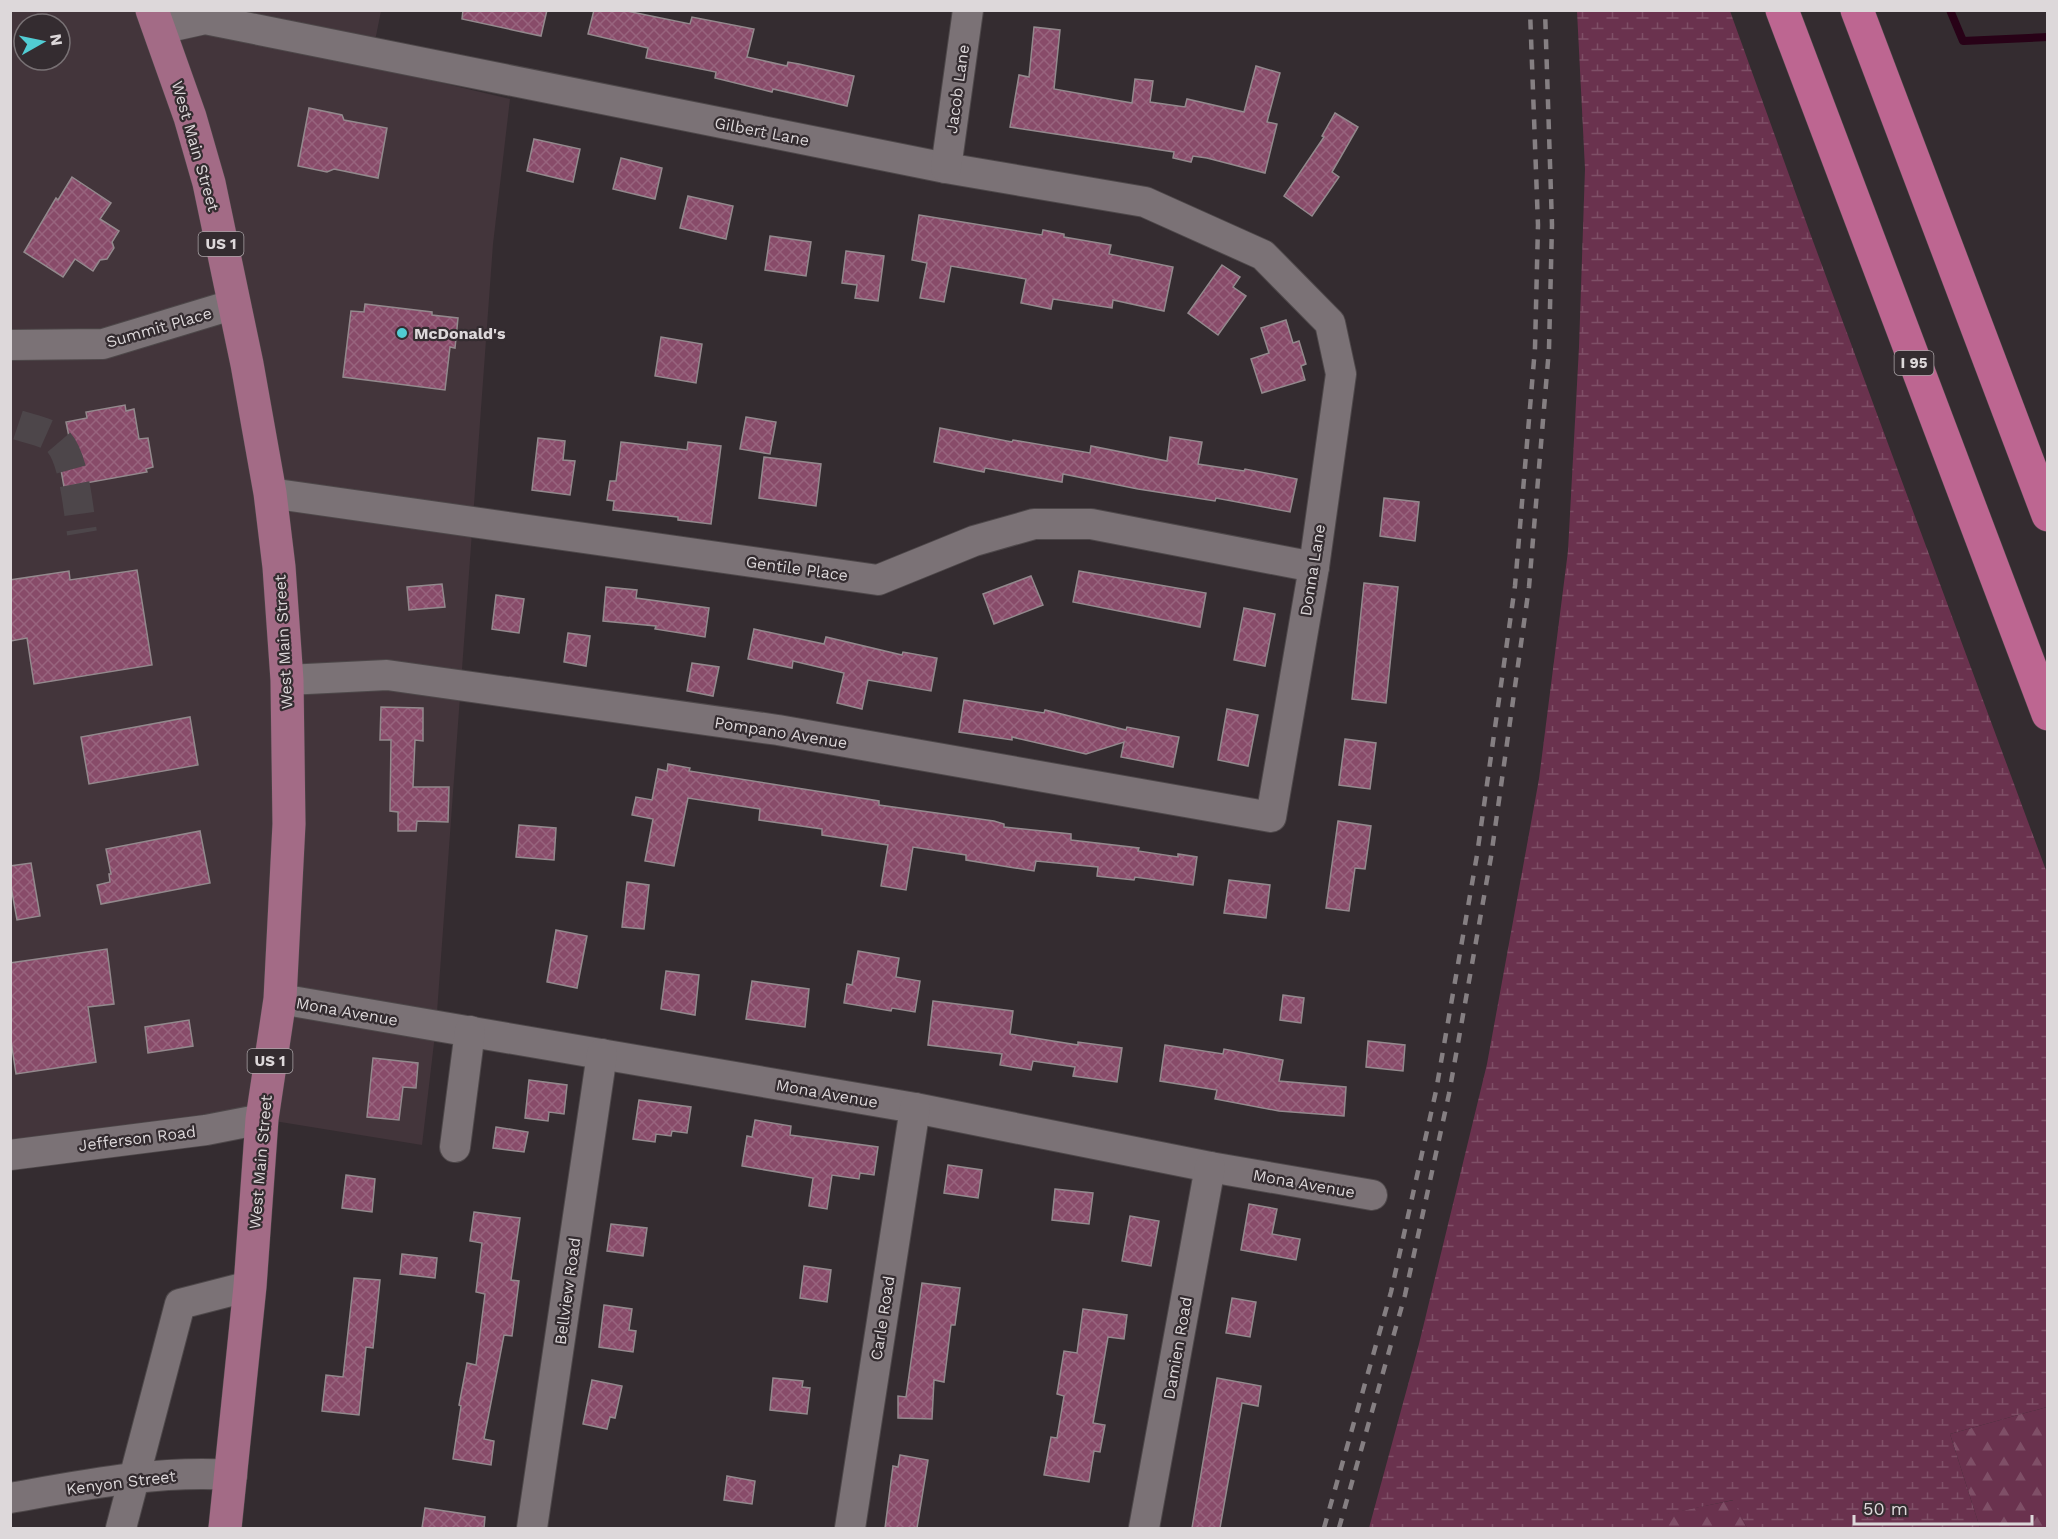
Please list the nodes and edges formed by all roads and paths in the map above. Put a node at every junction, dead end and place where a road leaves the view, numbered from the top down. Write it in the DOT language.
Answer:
graph roads {
  1 [pos="968,10"];
  2 [pos="1782,10"];
  3 [pos="1857,10"];
  4 [pos="156,20"];
  5 [pos="946,168"];
  6 [pos="235,304"];
  7 [pos="1330,323"];
  8 [pos="10,345"];
  9 [pos="270,493"];
  10 [pos="2048,515"];
  11 [pos="1314,567"];
  12 [pos="287,680"];
  13 [pos="2048,714"];
  14 [pos="1271,817"];
  15 [pos="280,999"];
  16 [pos="470,1031"];
  17 [pos="602,1054"];
  18 [pos="915,1108"];
  19 [pos="262,1119"];
  20 [pos="454,1147"];
  21 [pos="10,1155"];
  22 [pos="1210,1167"];
  23 [pos="1372,1195"];
  24 [pos="250,1286"];
  25 [pos="232,1475"];
  26 [pos="134,1479"];
  27 [pos="10,1498"];
  28 [pos="121,1528"];
  29 [pos="225,1528"];
  30 [pos="532,1528"];
  31 [pos="850,1528"];
  32 [pos="1143,1528"];
  1 -- 5 [label="street, Jacob Lane"];
  2 -- 13 [label="highway, I 95"];
  3 -- 10 [label="highway"];
  4 -- 5 [label="street, Gilbert Lane"];
  4 -- 6 [label="main road, West Main Street / US 1"];
  5 -- 7 [label="street, Gilbert Lane"];
  6 -- 8 [label="street, Summit Place"];
  6 -- 9 [label="main road, West Main Street / US 1"];
  7 -- 11 [label="street, Donna Lane"];
  9 -- 11 [label="street, Gentile Place"];
  9 -- 12 [label="main road, West Main Street / US 1"];
  11 -- 14 [label="street, Donna Lane"];
  12 -- 14 [label="street, Pompano Avenue"];
  12 -- 15 [label="main road, West Main Street / US 1"];
  15 -- 16 [label="street, Mona Avenue"];
  15 -- 19 [label="main road, West Main Street / US 1"];
  16 -- 17 [label="street, Mona Avenue"];
  16 -- 20 [label="street"];
  17 -- 18 [label="street, Mona Avenue"];
  17 -- 30 [label="street, Bellview Road"];
  18 -- 22 [label="street, Mona Avenue"];
  18 -- 31 [label="street, Carle Road"];
  19 -- 21 [label="street, Jefferson Road"];
  19 -- 24 [label="main road, West Main Street / US 1"];
  22 -- 23 [label="street, Mona Avenue"];
  22 -- 32 [label="street, Damien Road"];
  24 -- 25 [label="main road, West Main Street / US 1"];
  24 -- 26 [label="street"];
  25 -- 26 [label="street, Kenyon Street"];
  25 -- 29 [label="main road, West Main Street / US 1"];
  26 -- 27 [label="street, Kenyon Street"];
  26 -- 28 [label="street"];
}
